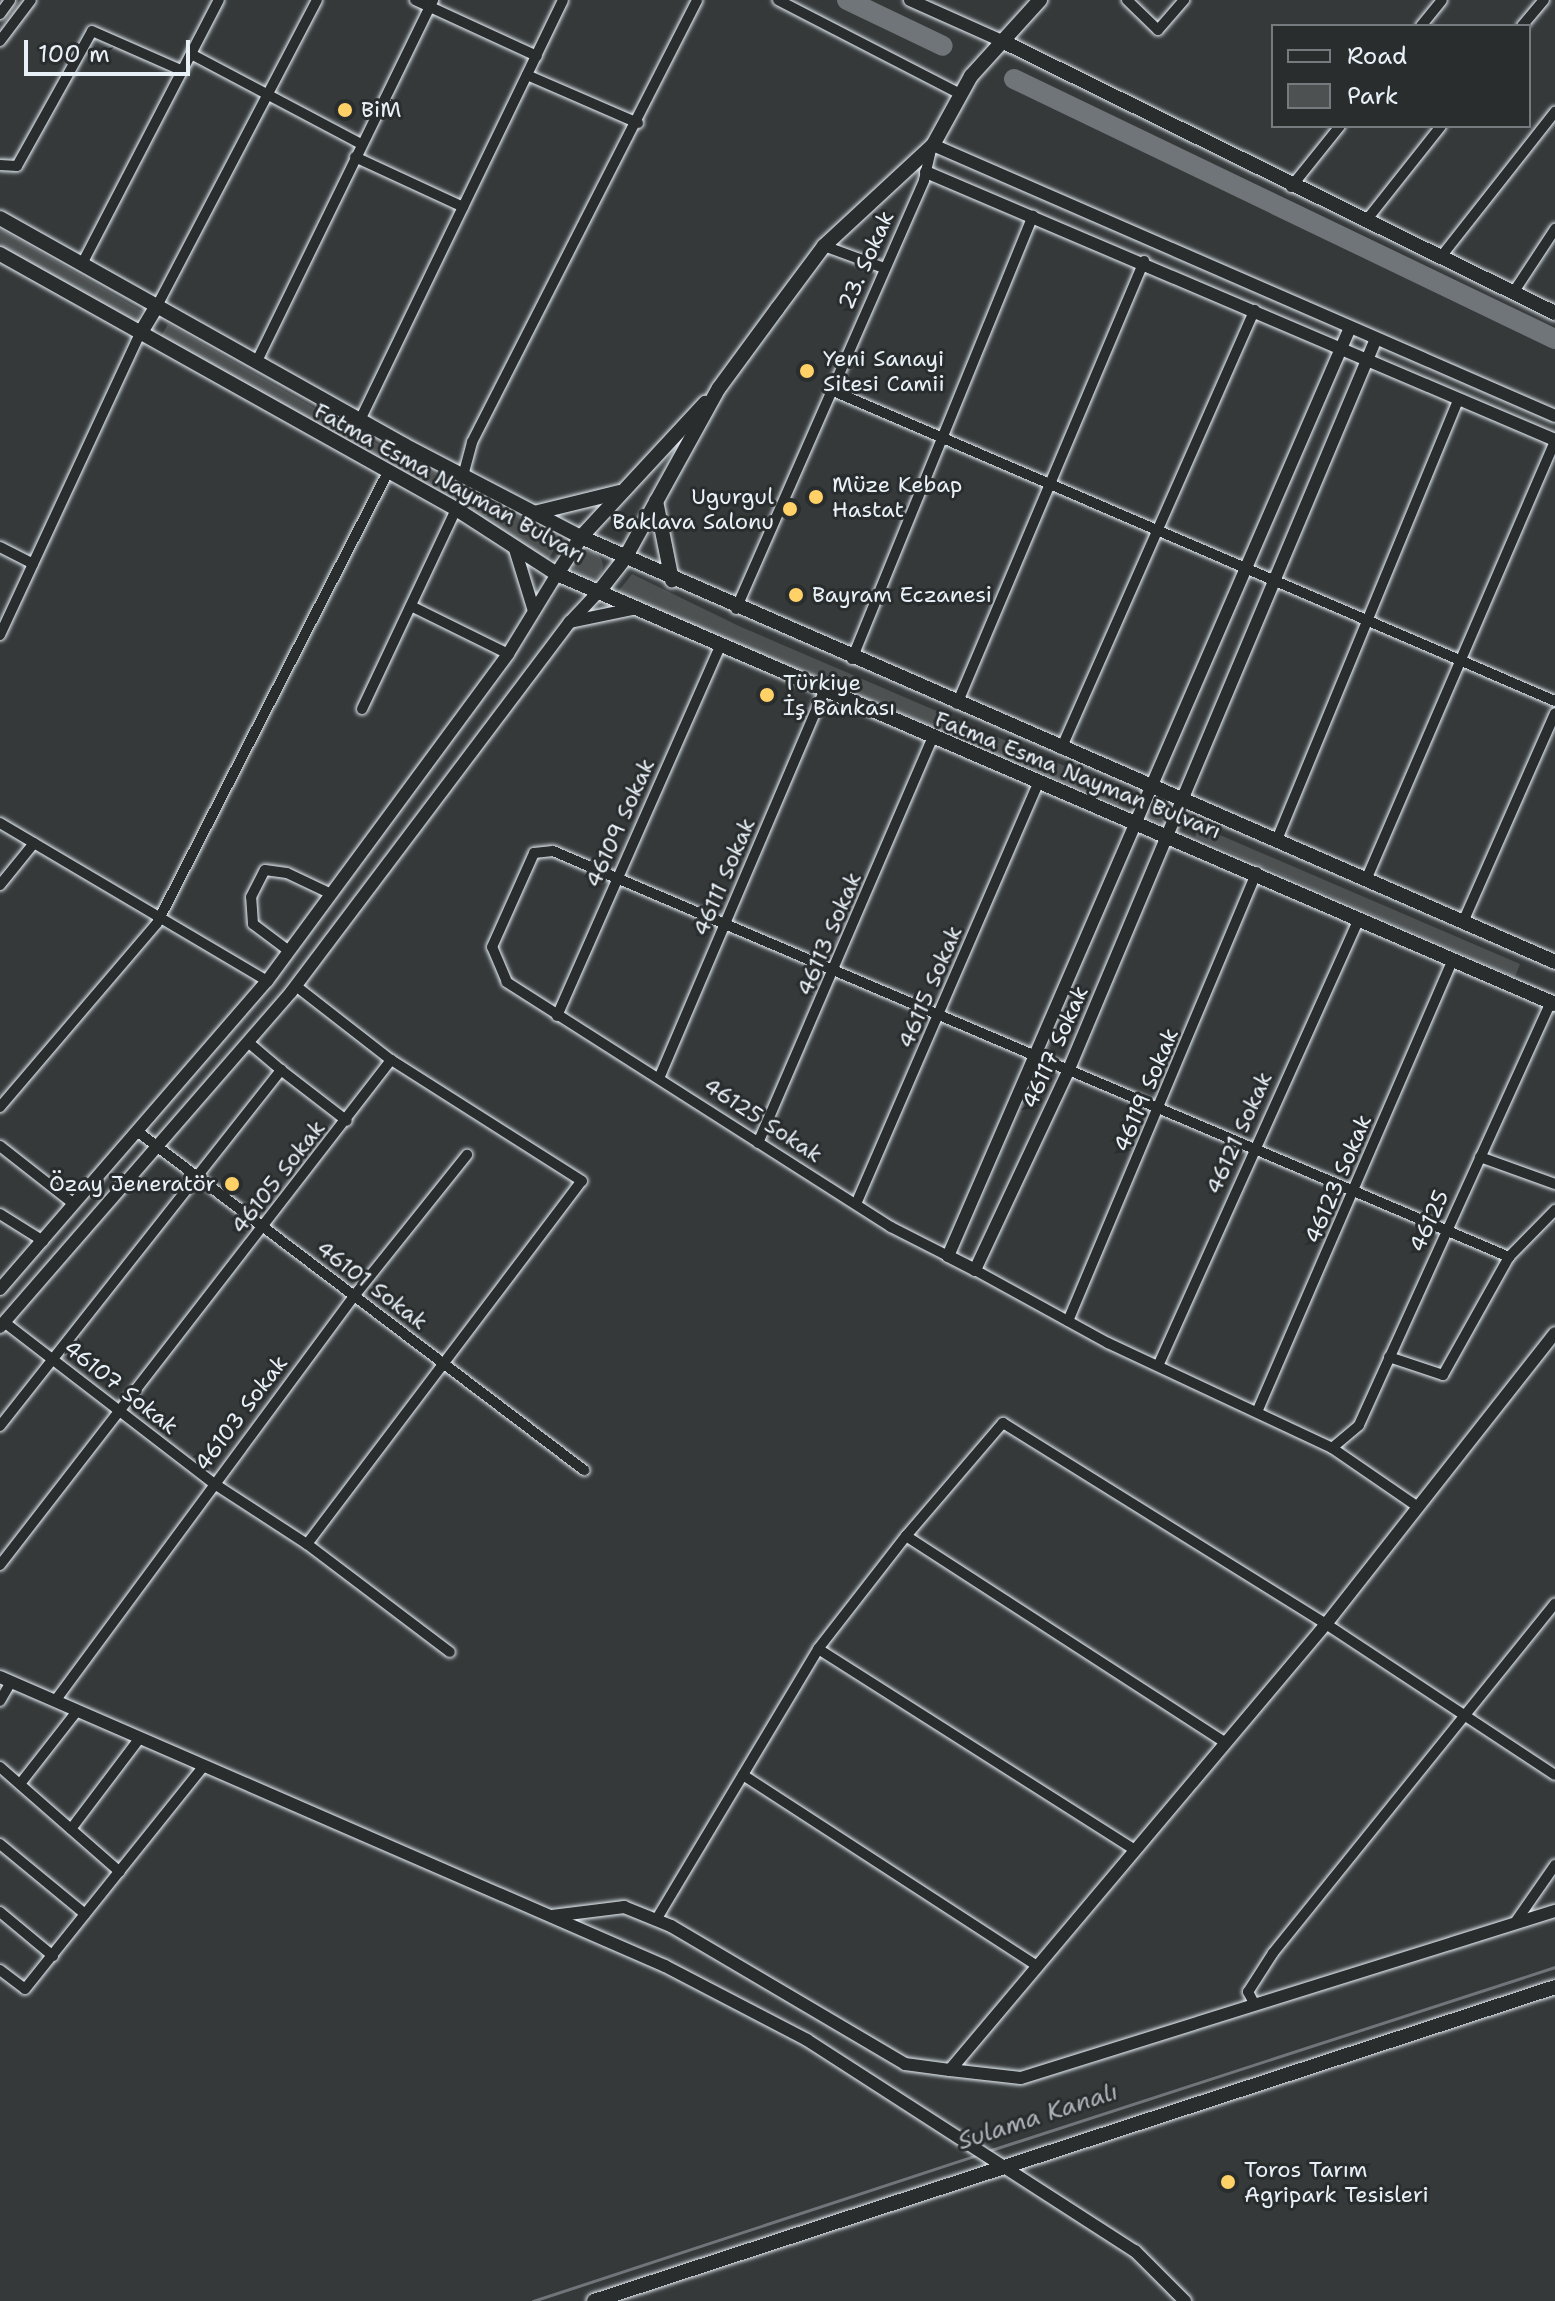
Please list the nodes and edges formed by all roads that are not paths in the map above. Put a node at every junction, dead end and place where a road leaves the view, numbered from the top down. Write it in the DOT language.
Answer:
graph roads {
  1 [pos="31,0"];
  2 [pos="219,0"];
  3 [pos="317,0"];
  4 [pos="415,0"];
  5 [pos="563,0"];
  6 [pos="697,0"];
  7 [pos="778,0"];
  8 [pos="910,0"];
  9 [pos="1040,0"];
  10 [pos="1127,0"];
  11 [pos="1184,0"];
  12 [pos="1442,0"];
  13 [pos="1544,0"];
  14 [pos="6,1"];
  15 [pos="431,3"];
  16 [pos="0,14"];
  17 [pos="1423,24"];
  18 [pos="1524,24"];
  19 [pos="0,41"];
  20 [pos="1004,42"];
  21 [pos="191,54"];
  22 [pos="537,56"];
  23 [pos="181,70"];
  24 [pos="527,75"];
  25 [pos="960,94"];
  26 [pos="269,95"];
  27 [pos="1555,112"];
  28 [pos="638,123"];
  29 [pos="1338,128"];
  30 [pos="1439,128"];
  31 [pos="361,144"];
  32 [pos="933,145"];
  33 [pos="355,157"];
  34 [pos="0,165"];
  35 [pos="926,172"];
  36 [pos="1291,187"];
  37 [pos="463,207"];
  38 [pos="1033,216"];
  39 [pos="0,218"];
  40 [pos="1365,222"];
  41 [pos="1555,229"];
  42 [pos="824,246"];
  43 [pos="0,254"];
  44 [pos="1440,258"];
  45 [pos="1144,261"];
  46 [pos="83,262"];
  47 [pos="884,268"];
  48 [pos="1513,293"];
  49 [pos="157,306"];
  50 [pos="1255,310"];
  51 [pos="1555,313"];
  52 [pos="1349,330"];
  53 [pos="140,334"];
  54 [pos="1375,341"];
  55 [pos="1341,348"];
  56 [pos="1367,359"];
  57 [pos="257,361"];
  58 [pos="719,388"];
  59 [pos="831,390"];
  60 [pos="1459,399"];
  61 [pos="1555,416"];
  62 [pos="360,420"];
  63 [pos="942,438"];
  64 [pos="1555,441"];
  65 [pos="388,472"];
  66 [pos="463,476"];
  67 [pos="1050,484"];
  68 [pos="620,492"];
  69 [pos="656,501"];
  70 [pos="456,509"];
  71 [pos="534,513"];
  72 [pos="1157,530"];
  73 [pos="581,537"];
  74 [pos="514,546"];
  75 [pos="0,547"];
  76 [pos="625,558"];
  77 [pos="33,564"];
  78 [pos="1248,570"];
  79 [pos="557,574"];
  80 [pos="1271,579"];
  81 [pos="672,580"];
  82 [pos="601,589"];
  83 [pos="411,606"];
  84 [pos="638,607"];
  85 [pos="736,609"];
  86 [pos="534,611"];
  87 [pos="1367,620"];
  88 [pos="570,622"];
  89 [pos="0,635"];
  90 [pos="720,647"];
  91 [pos="508,654"];
  92 [pos="852,659"];
  93 [pos="1461,661"];
  94 [pos="824,692"];
  95 [pos="1555,701"];
  96 [pos="957,704"];
  97 [pos="362,709"];
  98 [pos="1555,713"];
  99 [pos="932,739"];
  100 [pos="1061,749"];
  101 [pos="1038,784"];
  102 [pos="1153,788"];
  103 [pos="1179,798"];
  104 [pos="0,823"];
  105 [pos="1135,825"];
  106 [pos="1166,837"];
  107 [pos="1276,842"];
  108 [pos="34,843"];
  109 [pos="1257,872"];
  110 [pos="618,878"];
  111 [pos="1366,880"];
  112 [pos="0,885"];
  113 [pos="331,894"];
  114 [pos="159,917"];
  115 [pos="1359,918"];
  116 [pos="1463,922"];
  117 [pos="727,924"];
  118 [pos="289,951"];
  119 [pos="1452,961"];
  120 [pos="1555,962"];
  121 [pos="836,969"];
  122 [pos="267,981"];
  123 [pos="296,986"];
  124 [pos="1553,1003"];
  125 [pos="940,1014"];
  126 [pos="557,1016"];
  127 [pos="249,1043"];
  128 [pos="1035,1055"];
  129 [pos="391,1060"];
  130 [pos="1069,1069"];
  131 [pos="281,1070"];
  132 [pos="660,1076"];
  133 [pos="0,1107"];
  134 [pos="1161,1109"];
  135 [pos="347,1121"];
  136 [pos="138,1132"];
  137 [pos="758,1143"];
  138 [pos="0,1146"];
  139 [pos="1253,1149"];
  140 [pos="156,1150"];
  141 [pos="467,1155"];
  142 [pos="1480,1157"];
  143 [pos="194,1179"];
  144 [pos="1555,1184"];
  145 [pos="1354,1192"];
  146 [pos="74,1204"];
  147 [pos="856,1204"];
  148 [pos="1555,1210"];
  149 [pos="0,1214"];
  150 [pos="262,1229"];
  151 [pos="1446,1233"];
  152 [pos="43,1241"];
  153 [pos="948,1256"];
  154 [pos="1509,1257"];
  155 [pos="975,1270"];
  156 [pos="0,1289"];
  157 [pos="354,1296"];
  158 [pos="1068,1321"];
  159 [pos="2,1325"];
  160 [pos="1555,1333"];
  161 [pos="1389,1357"];
  162 [pos="53,1360"];
  163 [pos="443,1363"];
  164 [pos="1158,1366"];
  165 [pos="121,1412"];
  166 [pos="1257,1412"];
  167 [pos="0,1426"];
  168 [pos="1332,1448"];
  169 [pos="584,1470"];
  170 [pos="213,1483"];
  171 [pos="1418,1507"];
  172 [pos="906,1536"];
  173 [pos="307,1544"];
  174 [pos="0,1565"];
  175 [pos="1555,1603"];
  176 [pos="1326,1624"];
  177 [pos="818,1649"];
  178 [pos="450,1652"];
  179 [pos="5,1679"];
  180 [pos="0,1701"];
  181 [pos="55,1701"];
  182 [pos="77,1711"];
  183 [pos="1467,1716"];
  184 [pos="139,1739"];
  185 [pos="1226,1743"];
  186 [pos="0,1767"];
  187 [pos="203,1767"];
  188 [pos="743,1775"];
  189 [pos="1555,1775"];
  190 [pos="20,1784"];
  191 [pos="71,1829"];
  192 [pos="0,1844"];
  193 [pos="1135,1850"];
  194 [pos="1555,1865"];
  195 [pos="120,1872"];
  196 [pos="1555,1911"];
  197 [pos="0,1912"];
  198 [pos="85,1914"];
  199 [pos="552,1916"];
  200 [pos="656,1920"];
  201 [pos="1514,1924"];
  202 [pos="53,1956"];
  203 [pos="1037,1966"];
  204 [pos="0,1970"];
  205 [pos="1555,1987"];
  206 [pos="1255,2005"];
  207 [pos="950,2070"];
  208 [pos="1008,2169"];
  209 [pos="594,2301"];
  210 [pos="1185,2301"];
  1 -- 19 [label="street"];
  2 -- 21 [label="street"];
  3 -- 26 [label="street"];
  4 -- 15 [label="street"];
  5 -- 22 [label="street"];
  6 -- 28 [label="street"];
  7 -- 25 [label="street"];
  8 -- 20 [label="street"];
  9 -- 20 [label="main road"];
  10 -- 11 [label="street"];
  12 -- 17 [label="street"];
  13 -- 18 [label="street"];
  14 -- 16 [label="street"];
  15 -- 22 [label="street"];
  15 -- 31 [label="street"];
  20 -- 25 [label="main road"];
  20 -- 36 [label="main road"];
  21 -- 23 [label="street"];
  21 -- 26 [label="street"];
  22 -- 24 [label="street"];
  23 -- 34 [label="street"];
  23 -- 46 [label="street"];
  24 -- 28 [label="street"];
  24 -- 37 [label="street"];
  25 -- 32 [label="main road"];
  26 -- 31 [label="street"];
  26 -- 49 [label="street"];
  27 -- 44 [label="street"];
  28 -- 66 [label="street"];
  29 -- 36 [label="street"];
  30 -- 40 [label="street"];
  31 -- 33 [label="street"];
  32 -- 35 [label="street, 23. Sokak"];
  32 -- 42 [label="main road"];
  32 -- 52 [label="street"];
  33 -- 37 [label="street"];
  33 -- 57 [label="street"];
  35 -- 38 [label="street"];
  35 -- 47 [label="street, 23. Sokak"];
  36 -- 40 [label="main road"];
  37 -- 62 [label="street"];
  38 -- 45 [label="street"];
  38 -- 63 [label="street"];
  39 -- 46 [label="main road, Fatma Esma Nayman Bulvarı"];
  40 -- 44 [label="main road"];
  41 -- 48 [label="street"];
  42 -- 47 [label="street"];
  42 -- 58 [label="main road"];
  43 -- 53 [label="main road, Fatma Esma Nayman Bulvarı"];
  44 -- 48 [label="main road"];
  45 -- 50 [label="street"];
  45 -- 67 [label="street"];
  46 -- 49 [label="main road, Fatma Esma Nayman Bulvarı"];
  47 -- 59 [label="street, 23. Sokak"];
  48 -- 51 [label="main road"];
  49 -- 53 [label="main road"];
  49 -- 57 [label="main road, Fatma Esma Nayman Bulvarı"];
  50 -- 55 [label="street"];
  50 -- 72 [label="street"];
  52 -- 54 [label="street"];
  52 -- 55 [label="street, 46117 Sokak"];
  53 -- 65 [label="main road, Fatma Esma Nayman Bulvarı"];
  53 -- 77 [label="street"];
  54 -- 56 [label="street, 46117 Sokak"];
  54 -- 61 [label="street"];
  55 -- 56 [label="street"];
  55 -- 78 [label="street, 46117 Sokak"];
  56 -- 60 [label="street"];
  56 -- 80 [label="street, 46117 Sokak"];
  57 -- 62 [label="main road, Fatma Esma Nayman Bulvarı"];
  58 -- 68 [label="main road"];
  58 -- 69 [label="main road"];
  59 -- 63 [label="street"];
  59 -- 85 [label="street, 23. Sokak"];
  60 -- 64 [label="street"];
  60 -- 87 [label="street"];
  62 -- 66 [label="main road, Fatma Esma Nayman Bulvarı"];
  63 -- 67 [label="street"];
  63 -- 92 [label="street"];
  64 -- 93 [label="street"];
  65 -- 70 [label="main road, Fatma Esma Nayman Bulvarı"];
  65 -- 114 [label="street"];
  66 -- 71 [label="main road, Fatma Esma Nayman Bulvarı"];
  67 -- 72 [label="street"];
  67 -- 96 [label="street"];
  68 -- 71 [label="main road"];
  68 -- 73 [label="main road"];
  69 -- 76 [label="main road"];
  69 -- 81 [label="main road"];
  70 -- 74 [label="main road, Fatma Esma Nayman Bulvarı"];
  70 -- 83 [label="street"];
  71 -- 73 [label="main road, Fatma Esma Nayman Bulvarı"];
  72 -- 78 [label="street"];
  72 -- 100 [label="street"];
  73 -- 76 [label="main road, Fatma Esma Nayman Bulvarı"];
  73 -- 79 [label="main road"];
  74 -- 79 [label="main road, Fatma Esma Nayman Bulvarı"];
  74 -- 86 [label="street"];
  75 -- 77 [label="street"];
  76 -- 81 [label="main road, Fatma Esma Nayman Bulvarı"];
  76 -- 82 [label="main road"];
  77 -- 89 [label="street"];
  78 -- 80 [label="street"];
  78 -- 102 [label="street, 46117 Sokak"];
  79 -- 82 [label="main road, Fatma Esma Nayman Bulvarı"];
  79 -- 86 [label="street"];
  80 -- 87 [label="street"];
  80 -- 103 [label="street, 46117 Sokak"];
  81 -- 85 [label="main road, Fatma Esma Nayman Bulvarı"];
  82 -- 84 [label="main road, Fatma Esma Nayman Bulvarı"];
  82 -- 88 [label="street"];
  83 -- 91 [label="street"];
  83 -- 97 [label="street"];
  84 -- 88 [label="street"];
  84 -- 90 [label="main road, Fatma Esma Nayman Bulvarı"];
  85 -- 92 [label="main road, Fatma Esma Nayman Bulvarı"];
  86 -- 91 [label="street"];
  87 -- 93 [label="street"];
  87 -- 107 [label="street"];
  88 -- 123 [label="street"];
  90 -- 94 [label="main road, Fatma Esma Nayman Bulvarı"];
  90 -- 110 [label="street, 46109 Sokak"];
  91 -- 113 [label="street"];
  92 -- 96 [label="main road, Fatma Esma Nayman Bulvarı"];
  93 -- 95 [label="street"];
  93 -- 111 [label="street"];
  94 -- 99 [label="main road, Fatma Esma Nayman Bulvarı"];
  94 -- 117 [label="street, 46111 Sokak"];
  96 -- 100 [label="main road, Fatma Esma Nayman Bulvarı"];
  98 -- 116 [label="street"];
  99 -- 101 [label="main road, Fatma Esma Nayman Bulvarı"];
  99 -- 121 [label="street, 46113 Sokak"];
  100 -- 102 [label="main road, Fatma Esma Nayman Bulvarı"];
  101 -- 105 [label="main road, Fatma Esma Nayman Bulvarı"];
  101 -- 125 [label="street, 46115 Sokak"];
  102 -- 103 [label="main road, Fatma Esma Nayman Bulvarı"];
  102 -- 105 [label="street, 46117 Sokak"];
  103 -- 106 [label="street, 46117 Sokak"];
  103 -- 107 [label="main road, Fatma Esma Nayman Bulvarı"];
  104 -- 108 [label="street"];
  105 -- 106 [label="main road, Fatma Esma Nayman Bulvarı"];
  105 -- 128 [label="street, 46117 Sokak"];
  106 -- 109 [label="main road, Fatma Esma Nayman Bulvarı"];
  106 -- 130 [label="street, 46117 Sokak"];
  107 -- 111 [label="main road, Fatma Esma Nayman Bulvarı"];
  108 -- 112 [label="street"];
  108 -- 114 [label="street"];
  109 -- 115 [label="main road, Fatma Esma Nayman Bulvarı"];
  109 -- 134 [label="street, 46119 Sokak"];
  110 -- 117 [label="street, 46125 Sokak"];
  110 -- 126 [label="street, 46109 Sokak"];
  110 -- 126 [label="street, 46125 Sokak"];
  111 -- 116 [label="main road, Fatma Esma Nayman Bulvarı"];
  113 -- 118 [label="street"];
  113 -- 118 [label="street"];
  114 -- 122 [label="street"];
  114 -- 133 [label="street"];
  115 -- 119 [label="main road, Fatma Esma Nayman Bulvarı"];
  115 -- 139 [label="street, 46121 Sokak"];
  116 -- 120 [label="main road, Fatma Esma Nayman Bulvarı"];
  117 -- 121 [label="street, 46125 Sokak"];
  117 -- 132 [label="street, 46111 Sokak"];
  118 -- 122 [label="street"];
  119 -- 124 [label="main road, Fatma Esma Nayman Bulvarı"];
  119 -- 145 [label="street, 46123 Sokak"];
  121 -- 125 [label="street, 46125 Sokak"];
  121 -- 137 [label="street, 46113 Sokak"];
  122 -- 136 [label="street"];
  123 -- 127 [label="street"];
  123 -- 129 [label="street"];
  124 -- 142 [label="street, 46125"];
  125 -- 128 [label="street, 46125 Sokak"];
  125 -- 147 [label="street, 46115 Sokak"];
  126 -- 132 [label="street, 46125 Sokak"];
  127 -- 131 [label="street"];
  127 -- 140 [label="street"];
  128 -- 130 [label="street, 46125 Sokak"];
  128 -- 153 [label="street, 46117 Sokak"];
  129 -- 135 [label="street, 46105 Sokak"];
  129 -- 163 [label="street"];
  130 -- 134 [label="street, 46125 Sokak"];
  130 -- 155 [label="street, 46117 Sokak"];
  131 -- 135 [label="street"];
  131 -- 143 [label="street"];
  132 -- 137 [label="street, 46125 Sokak"];
  134 -- 139 [label="street, 46125 Sokak"];
  134 -- 158 [label="street, 46119 Sokak"];
  135 -- 150 [label="street, 46105 Sokak"];
  136 -- 140 [label="street, 46101 Sokak"];
  136 -- 146 [label="street"];
  137 -- 147 [label="street, 46125 Sokak"];
  138 -- 146 [label="street"];
  139 -- 145 [label="street, 46125 Sokak"];
  139 -- 164 [label="street, 46121 Sokak"];
  140 -- 143 [label="street, 46101 Sokak"];
  140 -- 159 [label="street"];
  141 -- 157 [label="street, 46103 Sokak"];
  142 -- 144 [label="street"];
  142 -- 151 [label="street, 46125"];
  143 -- 150 [label="street, 46101 Sokak"];
  143 -- 162 [label="street"];
  145 -- 151 [label="street, 46125 Sokak"];
  145 -- 166 [label="street, 46123 Sokak"];
  146 -- 152 [label="street"];
  147 -- 153 [label="street, 46125 Sokak"];
  148 -- 154 [label="street"];
  149 -- 152 [label="street"];
  150 -- 157 [label="street, 46101 Sokak"];
  150 -- 165 [label="street, 46105 Sokak"];
  151 -- 154 [label="street, 46125 Sokak"];
  151 -- 161 [label="street, 46125"];
  152 -- 156 [label="street"];
  153 -- 155 [label="street"];
  154 -- 161 [label="street"];
  155 -- 158 [label="street"];
  157 -- 163 [label="street, 46101 Sokak"];
  157 -- 170 [label="street, 46103 Sokak"];
  158 -- 164 [label="street"];
  159 -- 162 [label="street, 46107 Sokak"];
  160 -- 171 [label="street"];
  161 -- 168 [label="street, 46125"];
  162 -- 165 [label="street, 46107 Sokak"];
  162 -- 167 [label="street"];
  163 -- 169 [label="street, 46101 Sokak"];
  163 -- 173 [label="street"];
  164 -- 166 [label="street"];
  165 -- 170 [label="street, 46107 Sokak"];
  165 -- 174 [label="street, 46105 Sokak"];
  166 -- 168 [label="street"];
  168 -- 171 [label="street"];
  170 -- 173 [label="street, 46107 Sokak"];
  170 -- 181 [label="street, 46103 Sokak"];
  171 -- 176 [label="street"];
  172 -- 176 [label="street"];
  172 -- 177 [label="street"];
  172 -- 185 [label="street"];
  173 -- 178 [label="street, 46107 Sokak"];
  175 -- 183 [label="street"];
  176 -- 183 [label="street"];
  176 -- 185 [label="street"];
  177 -- 188 [label="street"];
  177 -- 193 [label="street"];
  179 -- 180 [label="street"];
  179 -- 181 [label="street"];
  181 -- 182 [label="street"];
  182 -- 184 [label="street"];
  182 -- 190 [label="street"];
  183 -- 189 [label="street"];
  183 -- 206 [label="street"];
  184 -- 187 [label="street"];
  184 -- 191 [label="street"];
  185 -- 193 [label="street"];
  186 -- 190 [label="street"];
  187 -- 195 [label="street"];
  187 -- 199 [label="street"];
  188 -- 200 [label="street"];
  188 -- 203 [label="street"];
  190 -- 191 [label="street"];
  191 -- 195 [label="street"];
  192 -- 198 [label="street"];
  193 -- 203 [label="street"];
  194 -- 201 [label="street"];
  195 -- 198 [label="street"];
  196 -- 201 [label="street"];
  197 -- 202 [label="street"];
  198 -- 202 [label="street"];
  199 -- 200 [label="street"];
  199 -- 208 [label="street"];
  200 -- 207 [label="street"];
  201 -- 206 [label="street"];
  202 -- 204 [label="street"];
  203 -- 207 [label="street"];
  205 -- 208 [label="main road"];
  206 -- 207 [label="street"];
  208 -- 209 [label="main road"];
  208 -- 210 [label="street"];
}
